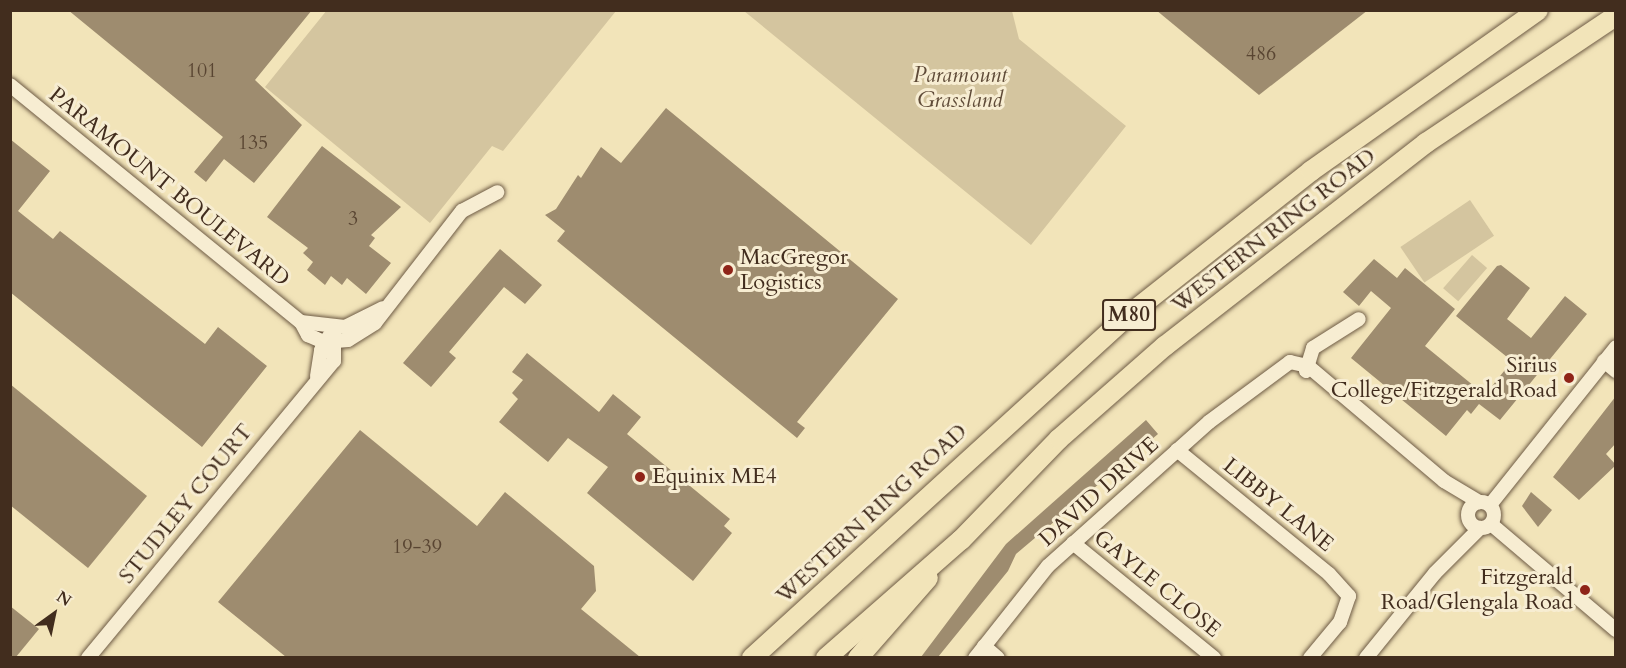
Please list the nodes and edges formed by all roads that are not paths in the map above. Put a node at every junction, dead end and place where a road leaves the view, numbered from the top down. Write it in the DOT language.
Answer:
graph roads {
  1 [pos="1538,10"];
  2 [pos="1616,16"];
  3 [pos="10,85"];
  4 [pos="496,192"];
  5 [pos="1359,319"];
  6 [pos="332,339"];
  7 [pos="1616,347"];
  8 [pos="1604,361"];
  9 [pos="1308,368"];
  10 [pos="1616,370"];
  11 [pos="1177,450"];
  12 [pos="1444,481"];
  13 [pos="1484,503"];
  14 [pos="1468,514"];
  15 [pos="1486,526"];
  16 [pos="961,540"];
  17 [pos="1073,543"];
  18 [pos="1435,573"];
  19 [pos="1616,630"];
  20 [pos="980,652"];
  21 [pos="88,657"];
  22 [pos="752,657"];
  23 [pos="825,657"];
  24 [pos="858,657"];
  25 [pos="998,657"];
  26 [pos="1214,657"];
  27 [pos="1310,657"];
  28 [pos="1366,657"];
  1 -- 22 [label="highway, WESTERN RING ROAD / M80"];
  2 -- 16 [label="highway, WESTERN RING ROAD / M80"];
  3 -- 6 [label="street, PARAMOUNT BOULEVARD"];
  4 -- 6 [label="street"];
  5 -- 9 [label="street"];
  6 -- 21 [label="street, STUDLEY COURT"];
  7 -- 8 [label="street"];
  8 -- 10 [label="street"];
  8 -- 13 [label="street"];
  9 -- 11 [label="street, DAVID DRIVE"];
  9 -- 12 [label="street"];
  11 -- 17 [label="street, DAVID DRIVE"];
  11 -- 27 [label="street, LIBBY LANE"];
  12 -- 13 [label="street"];
  12 -- 14 [label="street"];
  13 -- 14 [label="street"];
  13 -- 15 [label="street"];
  14 -- 15 [label="street"];
  14 -- 18 [label="street"];
  15 -- 18 [label="street"];
  15 -- 19 [label="street"];
  16 -- 23 [label="highway, WESTERN RING ROAD / M80"];
  16 -- 24 [label="highway"];
  17 -- 20 [label="street, DAVID DRIVE"];
  17 -- 26 [label="street, GAYLE CLOSE"];
  18 -- 28 [label="street"];
  20 -- 25 [label="street"];
}
